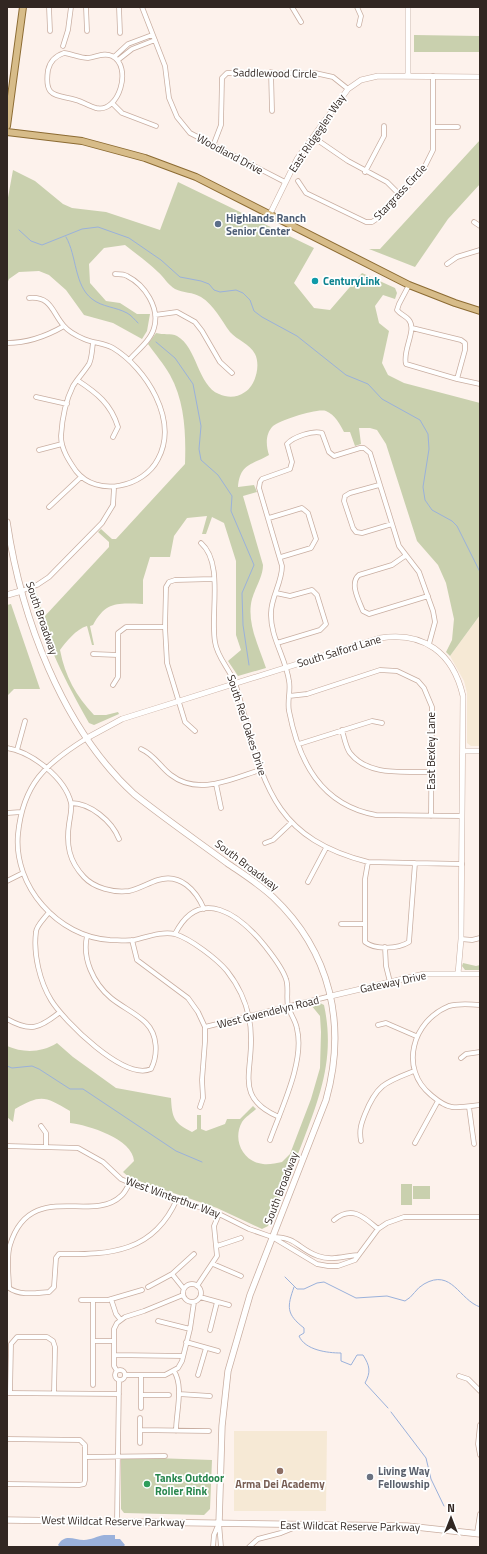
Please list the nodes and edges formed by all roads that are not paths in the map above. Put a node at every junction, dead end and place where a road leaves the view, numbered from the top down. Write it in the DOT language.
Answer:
graph roads {
  1 [pos="23,7"];
  2 [pos="49,7"];
  3 [pos="71,7"];
  4 [pos="86,7"];
  5 [pos="119,7"];
  6 [pos="142,7"];
  7 [pos="292,7"];
  8 [pos="357,7"];
  9 [pos="408,7"];
  10 [pos="301,22"];
  11 [pos="359,25"];
  12 [pos="50,31"];
  13 [pos="87,31"];
  14 [pos="120,33"];
  15 [pos="152,35"];
  16 [pos="155,40"];
  17 [pos="63,46"];
  18 [pos="116,59"];
  19 [pos="271,72"];
  20 [pos="408,75"];
  21 [pos="433,76"];
  22 [pos="480,77"];
  23 [pos="348,89"];
  24 [pos="112,104"];
  25 [pos="272,111"];
  26 [pos="7,126"];
  27 [pos="156,126"];
  28 [pos="384,126"];
  29 [pos="433,126"];
  30 [pos="458,126"];
  31 [pos="7,132"];
  32 [pos="314,137"];
  33 [pos="213,146"];
  34 [pos="365,172"];
  35 [pos="298,181"];
  36 [pos="285,182"];
  37 [pos="399,194"];
  38 [pos="270,214"];
  39 [pos="474,222"];
  40 [pos="480,226"];
  41 [pos="480,250"];
  42 [pos="447,264"];
  43 [pos="115,274"];
  44 [pos="409,285"];
  45 [pos="29,298"];
  46 [pos="480,311"];
  47 [pos="156,315"];
  48 [pos="64,326"];
  49 [pos="412,328"];
  50 [pos="7,343"];
  51 [pos="93,343"];
  52 [pos="129,360"];
  53 [pos="232,373"];
  54 [pos="457,379"];
  55 [pos="77,380"];
  56 [pos="480,384"];
  57 [pos="36,397"];
  58 [pos="67,404"];
  59 [pos="113,437"];
  60 [pos="62,444"];
  61 [pos="39,450"];
  62 [pos="81,477"];
  63 [pos="379,485"];
  64 [pos="114,488"];
  65 [pos="48,507"];
  66 [pos="269,518"];
  67 [pos="7,522"];
  68 [pos="392,524"];
  69 [pos="202,543"];
  70 [pos="405,556"];
  71 [pos="281,557"];
  72 [pos="213,580"];
  73 [pos="21,591"];
  74 [pos="276,593"];
  75 [pos="7,595"];
  76 [pos="428,596"];
  77 [pos="165,627"];
  78 [pos="277,643"];
  79 [pos="429,644"];
  80 [pos="93,654"];
  81 [pos="118,655"];
  82 [pos="285,668"];
  83 [pos="235,684"];
  84 [pos="113,685"];
  85 [pos="289,696"];
  86 [pos="179,702"];
  87 [pos="25,721"];
  88 [pos="382,722"];
  89 [pos="342,730"];
  90 [pos="195,731"];
  91 [pos="87,738"];
  92 [pos="298,744"];
  93 [pos="7,748"];
  94 [pos="141,749"];
  95 [pos="17,750"];
  96 [pos="463,751"];
  97 [pos="480,751"];
  98 [pos="46,769"];
  99 [pos="260,770"];
  100 [pos="431,772"];
  101 [pos="216,784"];
  102 [pos="71,803"];
  103 [pos="221,808"];
  104 [pos="21,812"];
  105 [pos="7,813"];
  106 [pos="431,816"];
  107 [pos="461,816"];
  108 [pos="291,823"];
  109 [pos="119,839"];
  110 [pos="264,843"];
  111 [pos="326,848"];
  112 [pos="368,862"];
  113 [pos="415,863"];
  114 [pos="462,864"];
  115 [pos="23,872"];
  116 [pos="7,881"];
  117 [pos="308,882"];
  118 [pos="204,909"];
  119 [pos="49,912"];
  120 [pos="341,924"];
  121 [pos="364,924"];
  122 [pos="175,934"];
  123 [pos="87,936"];
  124 [pos="480,938"];
  125 [pos="461,939"];
  126 [pos="132,940"];
  127 [pos="385,947"];
  128 [pos="458,974"];
  129 [pos="480,974"];
  130 [pos="390,982"];
  131 [pos="331,996"];
  132 [pos="480,1004"];
  133 [pos="288,1006"];
  134 [pos="60,1012"];
  135 [pos="249,1016"];
  136 [pos="7,1019"];
  137 [pos="378,1025"];
  138 [pos="205,1027"];
  139 [pos="416,1036"];
  140 [pos="480,1052"];
  141 [pos="461,1058"];
  142 [pos="414,1071"];
  143 [pos="438,1101"];
  144 [pos="480,1105"];
  145 [pos="200,1107"];
  146 [pos="469,1107"];
  147 [pos="279,1117"];
  148 [pos="41,1126"];
  149 [pos="270,1140"];
  150 [pos="361,1141"];
  151 [pos="415,1143"];
  152 [pos="474,1144"];
  153 [pos="7,1146"];
  154 [pos="46,1147"];
  155 [pos="130,1183"];
  156 [pos="177,1199"];
  157 [pos="218,1214"];
  158 [pos="480,1217"];
  159 [pos="334,1220"];
  160 [pos="378,1229"];
  161 [pos="272,1237"];
  162 [pos="241,1238"];
  163 [pos="217,1246"];
  164 [pos="194,1254"];
  165 [pos="358,1255"];
  166 [pos="213,1264"];
  167 [pos="172,1274"];
  168 [pos="241,1276"];
  169 [pos="198,1286"];
  170 [pos="148,1287"];
  171 [pos="184,1289"];
  172 [pos="142,1290"];
  173 [pos="183,1295"];
  174 [pos="200,1297"];
  175 [pos="111,1299"];
  176 [pos="81,1300"];
  177 [pos="94,1300"];
  178 [pos="194,1302"];
  179 [pos="217,1302"];
  180 [pos="229,1305"];
  181 [pos="120,1319"];
  182 [pos="158,1320"];
  183 [pos="190,1329"];
  184 [pos="210,1330"];
  185 [pos="93,1341"];
  186 [pos="114,1341"];
  187 [pos="186,1342"];
  188 [pos="206,1348"];
  189 [pos="218,1351"];
  190 [pos="114,1355"];
  191 [pos="183,1356"];
  192 [pos="117,1371"];
  193 [pos="174,1371"];
  194 [pos="141,1375"];
  195 [pos="198,1375"];
  196 [pos="125,1376"];
  197 [pos="459,1376"];
  198 [pos="119,1380"];
  199 [pos="93,1385"];
  200 [pos="480,1391"];
  201 [pos="9,1393"];
  202 [pos="54,1394"];
  203 [pos="119,1394"];
  204 [pos="179,1394"];
  205 [pos="141,1395"];
  206 [pos="169,1395"];
  207 [pos="210,1396"];
  208 [pos="141,1408"];
  209 [pos="140,1418"];
  210 [pos="480,1425"];
  211 [pos="140,1430"];
  212 [pos="176,1430"];
  213 [pos="209,1431"];
  214 [pos="7,1439"];
  215 [pos="140,1443"];
  216 [pos="480,1455"];
  217 [pos="165,1456"];
  218 [pos="86,1457"];
  219 [pos="118,1457"];
  220 [pos="7,1484"];
  221 [pos="480,1514"];
  222 [pos="7,1520"];
  223 [pos="117,1522"];
  224 [pos="219,1523"];
  225 [pos="303,1524"];
  226 [pos="479,1533"];
  227 [pos="213,1547"];
  228 [pos="220,1547"];
  229 [pos="249,1547"];
  1 -- 26 [label="main road"];
  2 -- 12 [label="street"];
  3 -- 17 [label="street"];
  4 -- 13 [label="street"];
  5 -- 14 [label="street"];
  6 -- 15 [label="street, Woodland Drive"];
  7 -- 10 [label="street"];
  8 -- 11 [label="street"];
  9 -- 20 [label="street"];
  15 -- 16 [label="street, Woodland Drive"];
  15 -- 18 [label="street"];
  16 -- 18 [label="street"];
  16 -- 33 [label="street, Woodland Drive"];
  18 -- 24 [label="street"];
  18 -- 24 [label="street"];
  19 -- 23 [label="street, Saddlewood Circle"];
  19 -- 25 [label="street"];
  19 -- 33 [label="street, Saddlewood Circle"];
  20 -- 21 [label="street, East Ridgeglen Way"];
  20 -- 23 [label="street, East Ridgeglen Way"];
  21 -- 22 [label="street, East Ridgeglen Way"];
  21 -- 29 [label="street, Stargrass Circle"];
  23 -- 32 [label="street, East Ridgeglen Way"];
  24 -- 27 [label="street"];
  28 -- 34 [label="street"];
  29 -- 30 [label="street"];
  29 -- 37 [label="street, Stargrass Circle"];
  31 -- 38 [label="main road"];
  32 -- 34 [label="street"];
  32 -- 36 [label="street, East Ridgeglen Way"];
  33 -- 36 [label="street, Woodland Drive"];
  34 -- 37 [label="street"];
  35 -- 37 [label="street, Stargrass Circle"];
  36 -- 38 [label="street, East Ridgeglen Way"];
  38 -- 44 [label="main road"];
  39 -- 40 [label="street"];
  41 -- 42 [label="street"];
  43 -- 47 [label="street"];
  44 -- 46 [label="main road"];
  44 -- 49 [label="street"];
  45 -- 48 [label="street"];
  47 -- 52 [label="street"];
  47 -- 53 [label="street"];
  48 -- 50 [label="street"];
  48 -- 51 [label="street"];
  49 -- 54 [label="street"];
  49 -- 54 [label="street"];
  51 -- 52 [label="street"];
  51 -- 55 [label="street"];
  52 -- 64 [label="street"];
  54 -- 56 [label="street"];
  55 -- 58 [label="street"];
  55 -- 59 [label="street"];
  57 -- 58 [label="street"];
  58 -- 60 [label="street"];
  60 -- 61 [label="street"];
  60 -- 62 [label="street"];
  62 -- 64 [label="street"];
  62 -- 65 [label="street"];
  63 -- 66 [label="street"];
  63 -- 68 [label="street"];
  63 -- 68 [label="street"];
  64 -- 73 [label="street"];
  66 -- 71 [label="street"];
  66 -- 71 [label="street"];
  67 -- 73 [label="main road, South Broadway"];
  68 -- 70 [label="street"];
  69 -- 72 [label="street, South Red Oakes Drive"];
  70 -- 76 [label="street"];
  70 -- 76 [label="street"];
  71 -- 74 [label="street"];
  72 -- 77 [label="street"];
  72 -- 83 [label="street, South Red Oakes Drive"];
  73 -- 75 [label="main road"];
  73 -- 91 [label="main road, South Broadway"];
  74 -- 78 [label="street"];
  74 -- 78 [label="street"];
  76 -- 79 [label="street"];
  77 -- 81 [label="street"];
  77 -- 86 [label="street"];
  78 -- 82 [label="street"];
  79 -- 82 [label="street, South Salford Lane"];
  79 -- 96 [label="street, South Salford Lane"];
  80 -- 81 [label="street"];
  81 -- 84 [label="street"];
  82 -- 83 [label="street, South Salford Lane"];
  82 -- 85 [label="street"];
  83 -- 86 [label="street, South Salford Lane"];
  83 -- 99 [label="street, South Red Oakes Drive"];
  85 -- 92 [label="street"];
  85 -- 100 [label="street, East Bexley Lane"];
  86 -- 90 [label="street"];
  86 -- 91 [label="street, South Salford Lane"];
  87 -- 95 [label="street"];
  88 -- 89 [label="street"];
  89 -- 92 [label="street"];
  89 -- 100 [label="street"];
  91 -- 98 [label="street"];
  91 -- 131 [label="main road, South Broadway"];
  92 -- 106 [label="street"];
  93 -- 95 [label="street"];
  94 -- 101 [label="street"];
  95 -- 98 [label="street"];
  96 -- 97 [label="street"];
  96 -- 107 [label="street, South Salford Lane"];
  98 -- 102 [label="street"];
  98 -- 104 [label="street"];
  99 -- 101 [label="street"];
  99 -- 108 [label="street, South Red Oakes Drive"];
  100 -- 106 [label="street, East Bexley Lane"];
  101 -- 103 [label="street"];
  102 -- 109 [label="street"];
  102 -- 118 [label="street"];
  104 -- 105 [label="street"];
  104 -- 115 [label="street"];
  106 -- 107 [label="street"];
  107 -- 114 [label="street, South Salford Lane"];
  108 -- 110 [label="street"];
  108 -- 111 [label="street, South Red Oakes Drive"];
  111 -- 112 [label="street, South Red Oakes Drive"];
  111 -- 117 [label="street"];
  112 -- 113 [label="street, South Red Oakes Drive"];
  112 -- 121 [label="street"];
  113 -- 114 [label="street, South Red Oakes Drive"];
  113 -- 127 [label="street"];
  114 -- 125 [label="street, South Salford Lane"];
  115 -- 116 [label="street"];
  115 -- 119 [label="street"];
  118 -- 122 [label="street"];
  118 -- 133 [label="street"];
  119 -- 123 [label="street"];
  119 -- 134 [label="street"];
  120 -- 121 [label="street"];
  121 -- 127 [label="street"];
  122 -- 126 [label="street"];
  122 -- 135 [label="street"];
  123 -- 126 [label="street"];
  123 -- 134 [label="street"];
  124 -- 125 [label="street"];
  125 -- 128 [label="street, South Salford Lane"];
  126 -- 138 [label="street"];
  127 -- 130 [label="street"];
  128 -- 129 [label="street, Gateway Drive"];
  128 -- 130 [label="street, Gateway Drive"];
  130 -- 131 [label="street, Gateway Drive"];
  131 -- 133 [label="street, West Gwendelyn Road"];
  131 -- 161 [label="main road, South Broadway"];
  132 -- 139 [label="street"];
  133 -- 135 [label="street, West Gwendelyn Road"];
  133 -- 147 [label="street"];
  134 -- 136 [label="street"];
  135 -- 138 [label="street, West Gwendelyn Road"];
  135 -- 147 [label="street"];
  137 -- 139 [label="street"];
  138 -- 145 [label="street"];
  139 -- 142 [label="street"];
  140 -- 141 [label="street"];
  142 -- 143 [label="street"];
  142 -- 150 [label="street"];
  143 -- 146 [label="street"];
  143 -- 151 [label="street"];
  144 -- 146 [label="street"];
  146 -- 152 [label="street"];
  147 -- 149 [label="street"];
  148 -- 154 [label="street"];
  153 -- 154 [label="street, West Winterthur Way"];
  154 -- 155 [label="street, West Winterthur Way"];
  155 -- 156 [label="street, West Winterthur Way"];
  155 -- 156 [label="street"];
  156 -- 157 [label="street, West Winterthur Way"];
  157 -- 161 [label="street, West Winterthur Way"];
  157 -- 163 [label="street"];
  158 -- 160 [label="street"];
  159 -- 160 [label="street"];
  160 -- 165 [label="street"];
  161 -- 165 [label="street"];
  161 -- 165 [label="street"];
  161 -- 224 [label="main road, South Broadway"];
  162 -- 163 [label="street"];
  163 -- 166 [label="street"];
  164 -- 167 [label="street"];
  166 -- 168 [label="street"];
  166 -- 169 [label="street"];
  167 -- 170 [label="street"];
  167 -- 171 [label="street"];
  169 -- 171 [label="street"];
  169 -- 174 [label="street"];
  171 -- 173 [label="street"];
  172 -- 175 [label="street"];
  173 -- 178 [label="street"];
  173 -- 181 [label="street"];
  174 -- 178 [label="street"];
  174 -- 179 [label="street"];
  175 -- 177 [label="street"];
  175 -- 181 [label="street"];
  176 -- 177 [label="street"];
  177 -- 185 [label="street"];
  178 -- 183 [label="street"];
  179 -- 180 [label="street"];
  179 -- 184 [label="street"];
  181 -- 186 [label="street"];
  182 -- 183 [label="street"];
  183 -- 187 [label="street"];
  185 -- 186 [label="street"];
  185 -- 199 [label="street"];
  186 -- 190 [label="street"];
  187 -- 188 [label="street"];
  187 -- 191 [label="street"];
  188 -- 189 [label="street"];
  188 -- 195 [label="street"];
  190 -- 191 [label="street"];
  190 -- 192 [label="street"];
  191 -- 193 [label="street"];
  192 -- 196 [label="street"];
  192 -- 198 [label="street"];
  193 -- 194 [label="street"];
  193 -- 204 [label="street"];
  194 -- 196 [label="street"];
  194 -- 205 [label="street"];
  196 -- 198 [label="street"];
  197 -- 200 [label="street"];
  198 -- 203 [label="street"];
  201 -- 202 [label="street"];
  201 -- 202 [label="street"];
  202 -- 203 [label="street"];
  203 -- 219 [label="street"];
  204 -- 207 [label="street"];
  204 -- 212 [label="street"];
  205 -- 206 [label="street"];
  205 -- 208 [label="street"];
  209 -- 211 [label="street"];
  210 -- 216 [label="street"];
  211 -- 212 [label="street"];
  211 -- 215 [label="street"];
  212 -- 213 [label="street"];
  214 -- 218 [label="street"];
  217 -- 219 [label="street"];
  218 -- 219 [label="street"];
  218 -- 220 [label="street"];
  219 -- 223 [label="street"];
  221 -- 226 [label="street"];
  222 -- 223 [label="main road, West Wildcat Reserve Parkway"];
  223 -- 224 [label="main road, West Wildcat Reserve Parkway"];
  224 -- 225 [label="main road, East Wildcat Reserve Parkway"];
  224 -- 227 [label="street"];
  224 -- 228 [label="street"];
  225 -- 226 [label="main road, East Wildcat Reserve Parkway"];
  225 -- 229 [label="street"];
}
